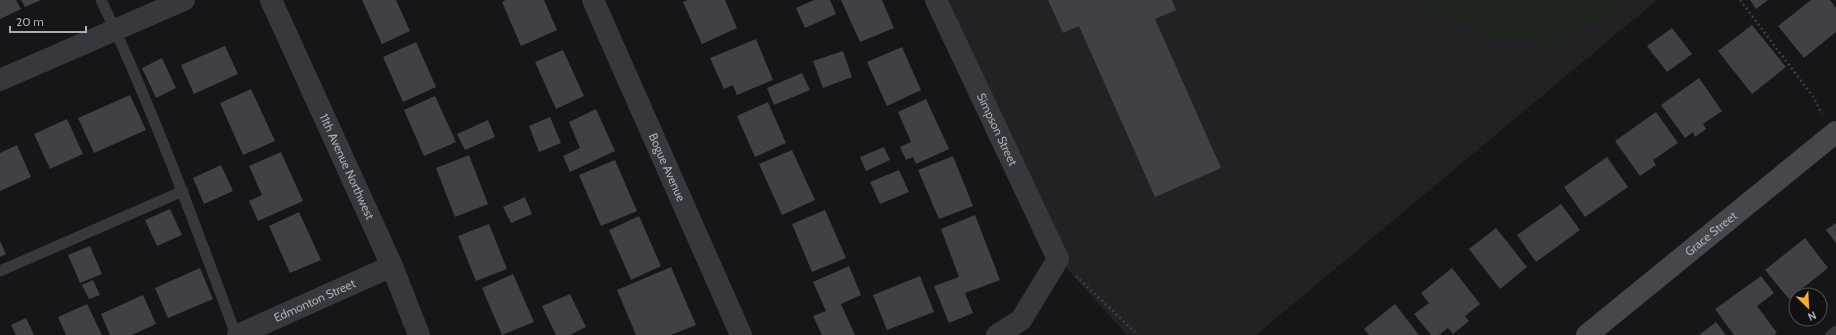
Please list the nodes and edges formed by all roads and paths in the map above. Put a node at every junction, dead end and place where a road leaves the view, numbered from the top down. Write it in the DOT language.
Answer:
graph roads {
  1 [pos="101,0"];
  2 [pos="184,0"];
  3 [pos="270,0"];
  4 [pos="593,0"];
  5 [pos="936,0"];
  6 [pos="1740,0"];
  7 [pos="115,30"];
  8 [pos="0,80"];
  9 [pos="1834,134"];
  10 [pos="182,191"];
  11 [pos="1058,259"];
  12 [pos="392,266"];
  13 [pos="0,271"];
  14 [pos="1836,331"];
  15 [pos="237,335"];
  16 [pos="419,335"];
  17 [pos="740,335"];
  18 [pos="997,335"];
  19 [pos="1138,335"];
  20 [pos="1587,335"];
  21 [pos="1830,335"];
  1 -- 7 [label="lane"];
  2 -- 7 [label="street"];
  3 -- 12 [label="street, 11th Avenue Northwest"];
  4 -- 17 [label="street, Bogue Avenue"];
  5 -- 11 [label="street, Simpson Street"];
  6 -- 9 [label="path"];
  7 -- 8 [label="street"];
  7 -- 10 [label="lane"];
  9 -- 20 [label="street, Grace Street"];
  10 -- 13 [label="lane"];
  10 -- 15 [label="lane"];
  11 -- 18 [label="street"];
  11 -- 19 [label="path"];
  12 -- 15 [label="street, Edmonton Street"];
  12 -- 16 [label="street, 11th Avenue Northwest"];
  14 -- 21 [label="lane"];
}
